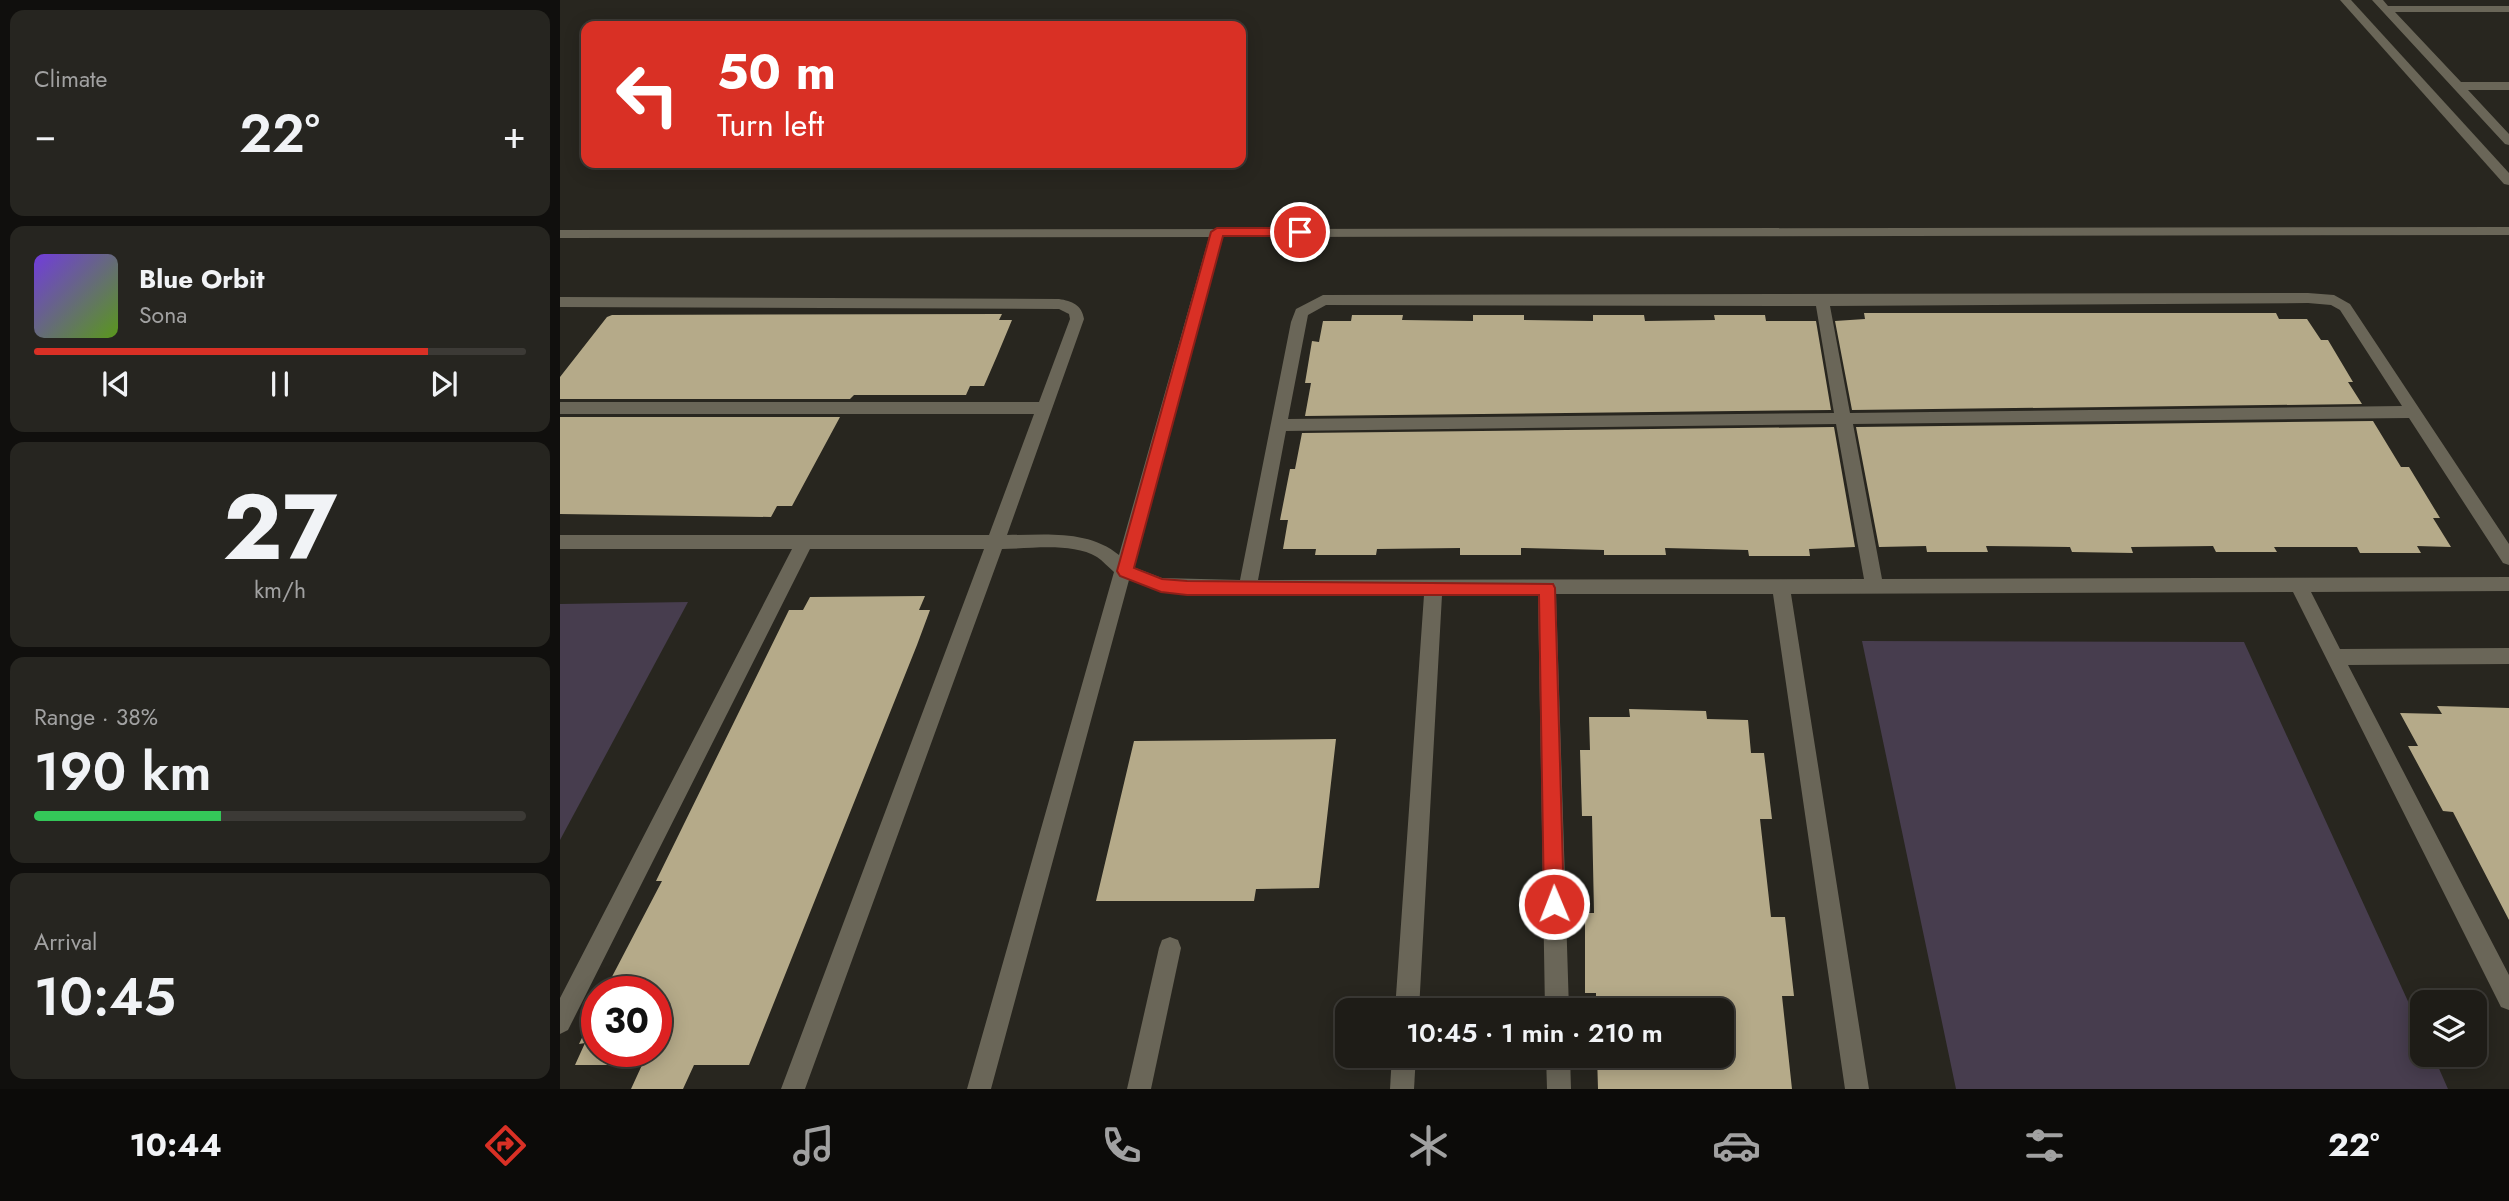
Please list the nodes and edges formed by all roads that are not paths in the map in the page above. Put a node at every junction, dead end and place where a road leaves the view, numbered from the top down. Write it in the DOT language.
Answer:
graph roads {
  1 [pos="2345,0"];
  2 [pos="2381,5"];
  3 [pos="2509,9"];
  4 [pos="2457,86"];
  5 [pos="2509,86"];
  6 [pos="2509,141"];
  7 [pos="2509,181"];
  8 [pos="2509,231"];
  9 [pos="1217,232"];
  10 [pos="560,234"];
  11 [pos="1822,301"];
  12 [pos="560,302"];
  13 [pos="560,408"];
  14 [pos="1044,408"];
  15 [pos="2411,412"];
  16 [pos="1843,419"];
  17 [pos="1279,425"];
  18 [pos="560,542"];
  19 [pos="804,542"];
  20 [pos="993,542"];
  21 [pos="2509,558"];
  22 [pos="1125,571"];
  23 [pos="2509,584"];
  24 [pos="2298,585"];
  25 [pos="1874,586"];
  26 [pos="1781,587"];
  27 [pos="1248,588"];
  28 [pos="1433,588"];
  29 [pos="1547,588"];
  30 [pos="2509,656"];
  31 [pos="2334,657"];
  32 [pos="1170,948"];
  33 [pos="1408,998"];
  34 [pos="1557,998"];
  35 [pos="2509,999"];
  36 [pos="560,1022"];
  37 [pos="1403,1068"];
  38 [pos="1558,1068"];
  39 [pos="793,1089"];
  40 [pos="979,1089"];
  41 [pos="1139,1089"];
  42 [pos="1402,1089"];
  43 [pos="1559,1089"];
  44 [pos="1857,1089"];
  1 -- 7 [label="street"];
  2 -- 3 [label="street"];
  2 -- 4 [label="street"];
  4 -- 5 [label="street"];
  4 -- 6 [label="street"];
  8 -- 9 [label="street"];
  9 -- 10 [label="street"];
  9 -- 22 [label="street"];
  11 -- 15 [label="street"];
  11 -- 16 [label="street"];
  11 -- 17 [label="street"];
  12 -- 14 [label="street"];
  13 -- 14 [label="street"];
  14 -- 20 [label="street"];
  15 -- 16 [label="street"];
  15 -- 21 [label="street"];
  16 -- 17 [label="street"];
  16 -- 25 [label="street"];
  17 -- 27 [label="street"];
  18 -- 19 [label="street"];
  19 -- 20 [label="street"];
  19 -- 36 [label="street"];
  20 -- 22 [label="street"];
  20 -- 39 [label="street"];
  22 -- 27 [label="street"];
  22 -- 40 [label="street"];
  23 -- 24 [label="street"];
  24 -- 25 [label="street"];
  24 -- 31 [label="street"];
  25 -- 26 [label="street"];
  26 -- 29 [label="street"];
  26 -- 44 [label="street"];
  27 -- 28 [label="street"];
  28 -- 29 [label="street"];
  28 -- 33 [label="street"];
  29 -- 34 [label="street"];
  30 -- 31 [label="street"];
  31 -- 35 [label="street"];
  32 -- 41 [label="street"];
  37 -- 42 [label="street"];
  38 -- 43 [label="street"];
}
